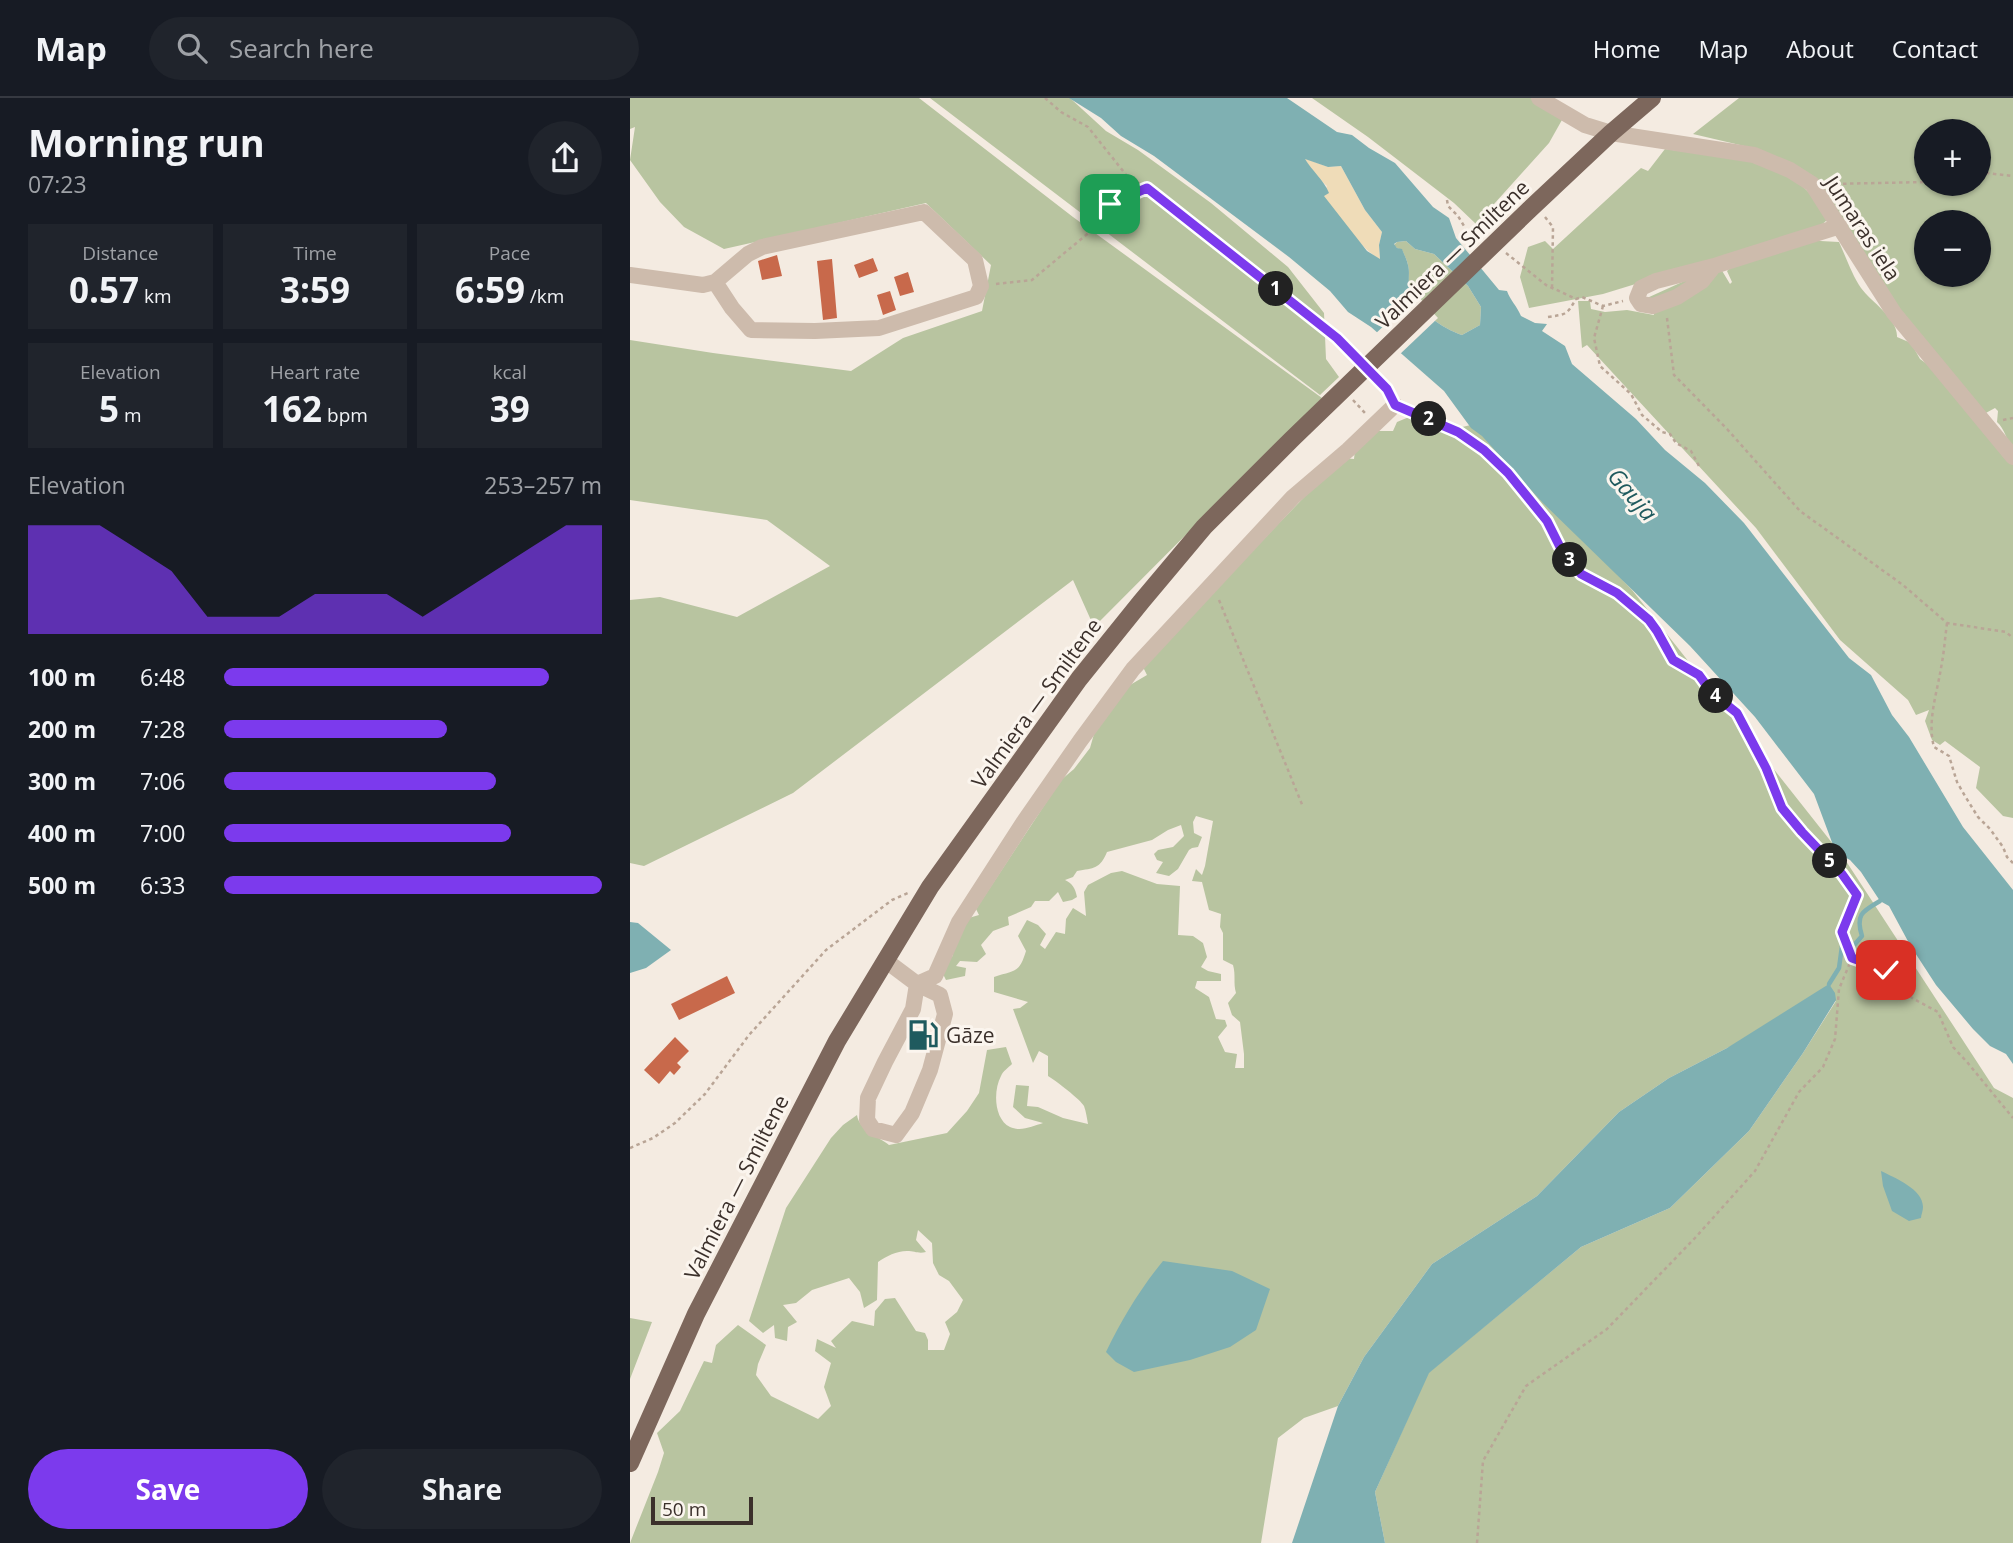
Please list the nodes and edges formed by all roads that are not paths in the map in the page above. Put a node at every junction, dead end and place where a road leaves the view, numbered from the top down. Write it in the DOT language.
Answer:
graph roads {
  1 [pos="1539,98"];
  2 [pos="1652,98"];
  3 [pos="1611,133"];
  4 [pos="1840,226"];
  5 [pos="1714,266"];
  6 [pos="630,275"];
  7 [pos="715,282"];
  8 [pos="1395,405"];
  9 [pos="2013,457"];
  10 [pos="885,960"];
  11 [pos="917,984"];
  12 [pos="630,1463"];
  1 -- 3 [label="street, Jumaras iela"];
  2 -- 3 [label="main road, Valmiera — Smiltene"];
  3 -- 4 [label="street, Jumaras iela"];
  3 -- 10 [label="main road, Valmiera — Smiltene"];
  4 -- 5 [label="street"];
  4 -- 9 [label="street, Jumaras iela"];
  5 -- 5 [label="street"];
  6 -- 7 [label="street"];
  7 -- 7 [label="street"];
  8 -- 11 [label="street"];
  10 -- 11 [label="street"];
  10 -- 12 [label="main road, Valmiera — Smiltene"];
  11 -- 11 [label="street"];
}
